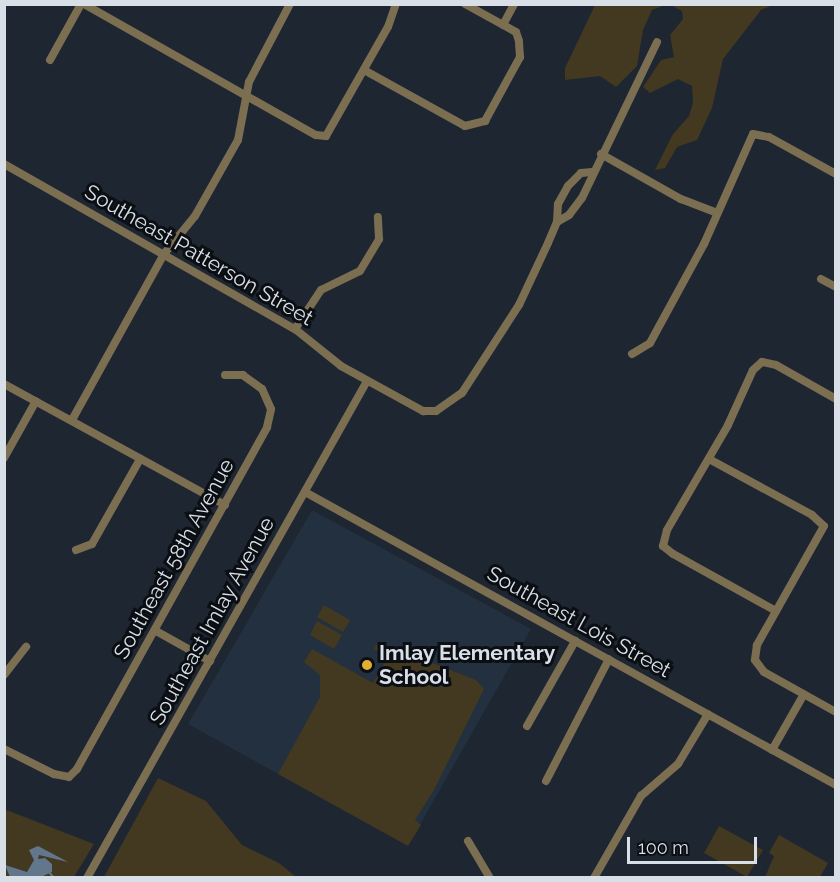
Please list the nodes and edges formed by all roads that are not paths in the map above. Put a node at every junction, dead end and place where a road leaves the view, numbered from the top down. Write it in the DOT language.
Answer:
graph roads {
  1 [pos="82,4"];
  2 [pos="290,4"];
  3 [pos="396,4"];
  4 [pos="465,4"];
  5 [pos="514,4"];
  6 [pos="503,25"];
  7 [pos="657,42"];
  8 [pos="50,60"];
  9 [pos="364,70"];
  10 [pos="246,93"];
  11 [pos="601,154"];
  12 [pos="4,164"];
  13 [pos="592,172"];
  14 [pos="836,174"];
  15 [pos="717,213"];
  16 [pos="378,217"];
  17 [pos="557,222"];
  18 [pos="164,254"];
  19 [pos="821,279"];
  20 [pos="836,287"];
  21 [pos="295,329"];
  22 [pos="632,354"];
  23 [pos="225,375"];
  24 [pos="367,381"];
  25 [pos="4,384"];
  26 [pos="836,399"];
  27 [pos="36,401"];
  28 [pos="72,420"];
  29 [pos="4,458"];
  30 [pos="140,459"];
  31 [pos="709,459"];
  32 [pos="305,492"];
  33 [pos="225,505"];
  34 [pos="76,550"];
  35 [pos="776,611"];
  36 [pos="156,631"];
  37 [pos="575,641"];
  38 [pos="26,647"];
  39 [pos="609,659"];
  40 [pos="210,661"];
  41 [pos="4,675"];
  42 [pos="804,694"];
  43 [pos="836,712"];
  44 [pos="708,714"];
  45 [pos="527,726"];
  46 [pos="4,749"];
  47 [pos="772,750"];
  48 [pos="546,781"];
  49 [pos="836,784"];
  50 [pos="468,841"];
  51 [pos="87,878"];
  52 [pos="490,878"];
  53 [pos="594,878"];
  1 -- 8 [label="street"];
  1 -- 10 [label="street"];
  2 -- 10 [label="street"];
  3 -- 9 [label="street"];
  4 -- 6 [label="street"];
  5 -- 6 [label="street"];
  6 -- 9 [label="street"];
  7 -- 11 [label="street"];
  9 -- 10 [label="street"];
  10 -- 18 [label="street"];
  11 -- 13 [label="street"];
  11 -- 15 [label="street"];
  12 -- 18 [label="street, Southeast Patterson Street"];
  13 -- 17 [label="street"];
  13 -- 17 [label="street"];
  14 -- 15 [label="street"];
  15 -- 22 [label="street"];
  16 -- 21 [label="street"];
  17 -- 24 [label="street, Southeast Patterson Street"];
  18 -- 21 [label="street, Southeast Patterson Street"];
  18 -- 28 [label="street"];
  19 -- 20 [label="street"];
  21 -- 24 [label="street, Southeast Patterson Street"];
  23 -- 33 [label="street, Southeast 58th Avenue"];
  24 -- 32 [label="street, Southeast Imlay Avenue"];
  25 -- 27 [label="street"];
  26 -- 31 [label="street"];
  27 -- 28 [label="street"];
  27 -- 29 [label="street"];
  28 -- 30 [label="street"];
  30 -- 33 [label="street"];
  30 -- 34 [label="street"];
  31 -- 35 [label="street"];
  31 -- 35 [label="street"];
  32 -- 37 [label="street, Southeast Lois Street"];
  32 -- 40 [label="street, Southeast Imlay Avenue"];
  33 -- 36 [label="street, Southeast 58th Avenue"];
  35 -- 42 [label="street"];
  36 -- 40 [label="street"];
  36 -- 46 [label="street, Southeast 58th Avenue"];
  37 -- 39 [label="street, Southeast Lois Street"];
  37 -- 45 [label="street"];
  38 -- 41 [label="street"];
  39 -- 44 [label="street, Southeast Lois Street"];
  39 -- 48 [label="street"];
  40 -- 51 [label="street, Southeast Imlay Avenue"];
  42 -- 43 [label="street"];
  42 -- 47 [label="street"];
  44 -- 47 [label="street, Southeast Lois Street"];
  44 -- 53 [label="street"];
  47 -- 49 [label="street, Southeast Lois Street"];
  50 -- 52 [label="street"];
}
